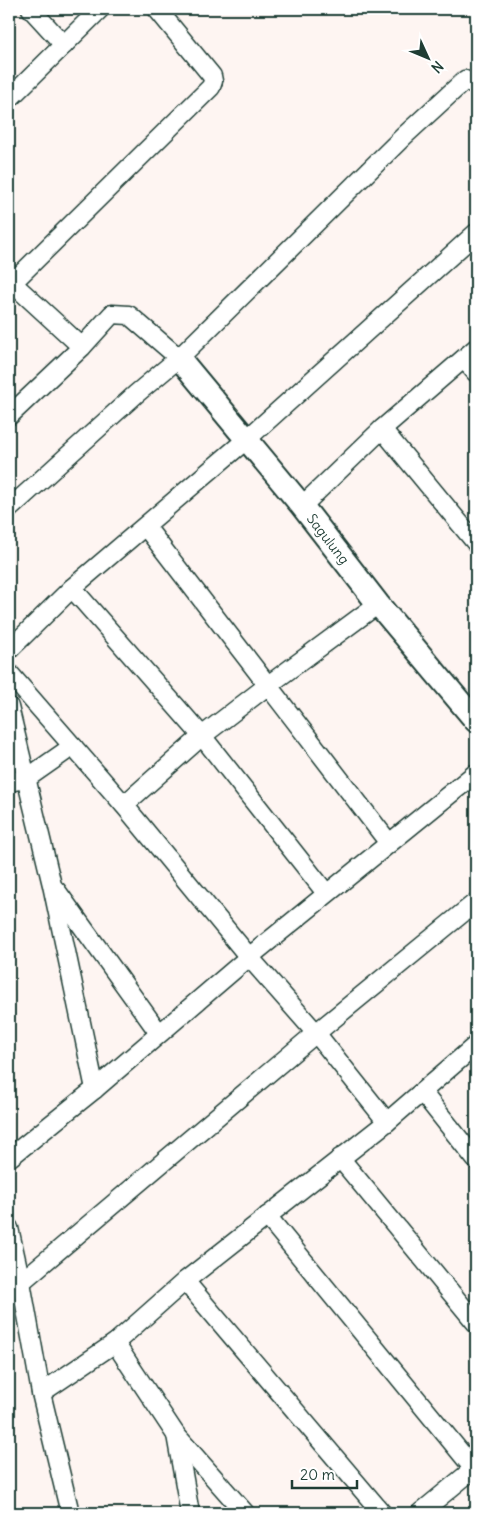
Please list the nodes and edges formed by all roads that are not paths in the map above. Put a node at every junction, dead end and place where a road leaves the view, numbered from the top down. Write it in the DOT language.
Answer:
graph roads {
  1 [pos="31,9"];
  2 [pos="100,9"];
  3 [pos="157,9"];
  4 [pos="64,45"];
  5 [pos="476,85"];
  6 [pos="9,99"];
  7 [pos="476,233"];
  8 [pos="10,283"];
  9 [pos="82,347"];
  10 [pos="470,354"];
  11 [pos="179,358"];
  12 [pos="476,374"];
  13 [pos="9,416"];
  14 [pos="382,429"];
  15 [pos="247,439"];
  16 [pos="302,506"];
  17 [pos="9,509"];
  18 [pos="146,527"];
  19 [pos="476,543"];
  20 [pos="72,588"];
  21 [pos="378,604"];
  22 [pos="9,650"];
  23 [pos="9,673"];
  24 [pos="267,686"];
  25 [pos="9,707"];
  26 [pos="476,721"];
  27 [pos="202,736"];
  28 [pos="73,746"];
  29 [pos="476,773"];
  30 [pos="17,781"];
  31 [pos="124,805"];
  32 [pos="390,843"];
  33 [pos="52,885"];
  34 [pos="326,894"];
  35 [pos="476,902"];
  36 [pos="249,957"];
  37 [pos="159,1033"];
  38 [pos="316,1033"];
  39 [pos="476,1045"];
  40 [pos="96,1089"];
  41 [pos="422,1092"];
  42 [pos="387,1122"];
  43 [pos="9,1158"];
  44 [pos="340,1158"];
  45 [pos="476,1160"];
  46 [pos="267,1216"];
  47 [pos="9,1228"];
  48 [pos="185,1281"];
  49 [pos="21,1282"];
  50 [pos="476,1323"];
  51 [pos="115,1343"];
  52 [pos="42,1393"];
  53 [pos="176,1435"];
  54 [pos="475,1468"];
  55 [pos="70,1513"];
  56 [pos="190,1513"];
  57 [pos="245,1513"];
  58 [pos="382,1513"];
  59 [pos="420,1513"];
  1 -- 4 [label="street"];
  2 -- 4 [label="street"];
  3 -- 8 [label="street"];
  4 -- 6 [label="street"];
  5 -- 11 [label="street"];
  7 -- 15 [label="street"];
  8 -- 9 [label="street"];
  9 -- 11 [label="street"];
  9 -- 13 [label="street"];
  10 -- 12 [label="street"];
  10 -- 14 [label="street"];
  11 -- 15 [label="street, Sagulung"];
  11 -- 17 [label="street"];
  14 -- 16 [label="street"];
  14 -- 19 [label="street"];
  15 -- 16 [label="street, Sagulung"];
  15 -- 18 [label="street"];
  16 -- 21 [label="street, Sagulung"];
  18 -- 20 [label="street"];
  18 -- 24 [label="street"];
  20 -- 22 [label="street"];
  20 -- 27 [label="street"];
  21 -- 24 [label="street"];
  21 -- 26 [label="street, Sagulung"];
  23 -- 28 [label="street"];
  24 -- 27 [label="street"];
  24 -- 32 [label="street"];
  25 -- 30 [label="street"];
  27 -- 31 [label="street"];
  27 -- 34 [label="street"];
  28 -- 30 [label="street"];
  28 -- 31 [label="street"];
  29 -- 32 [label="street"];
  30 -- 33 [label="street"];
  31 -- 36 [label="street"];
  32 -- 34 [label="street"];
  33 -- 37 [label="street"];
  33 -- 40 [label="street"];
  34 -- 36 [label="street"];
  35 -- 38 [label="street"];
  36 -- 37 [label="street"];
  36 -- 38 [label="street"];
  37 -- 40 [label="street"];
  38 -- 42 [label="street"];
  38 -- 49 [label="street"];
  39 -- 41 [label="street"];
  40 -- 43 [label="street"];
  41 -- 42 [label="street"];
  41 -- 45 [label="street"];
  42 -- 44 [label="street"];
  44 -- 46 [label="street"];
  44 -- 50 [label="street"];
  46 -- 48 [label="street"];
  46 -- 54 [label="street"];
  47 -- 49 [label="street"];
  48 -- 51 [label="street"];
  48 -- 58 [label="street"];
  49 -- 52 [label="street"];
  51 -- 52 [label="street"];
  51 -- 53 [label="street"];
  52 -- 55 [label="street"];
  53 -- 56 [label="street"];
  53 -- 57 [label="street"];
  54 -- 59 [label="street"];
}
